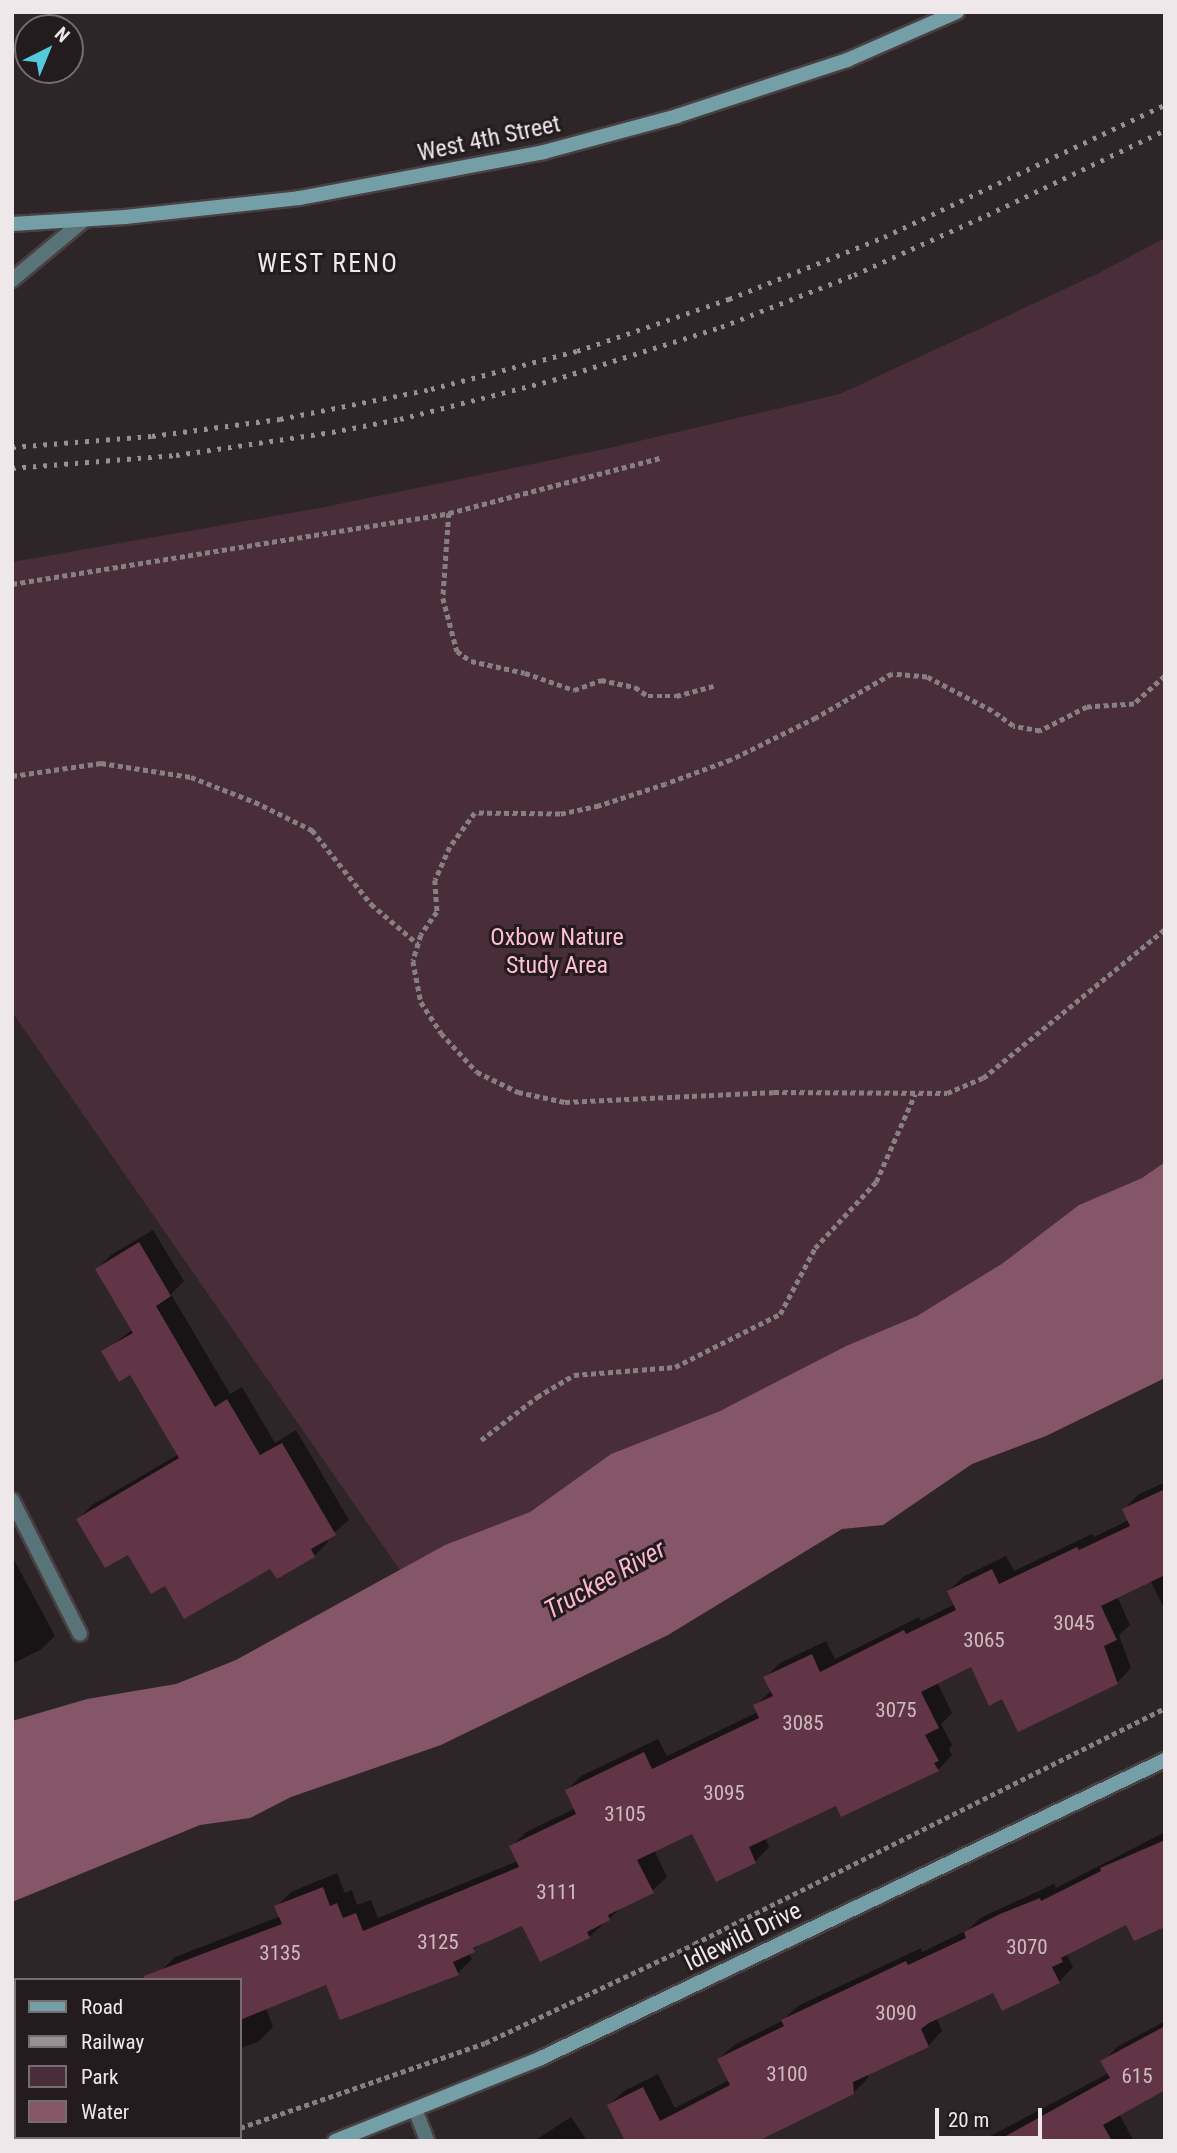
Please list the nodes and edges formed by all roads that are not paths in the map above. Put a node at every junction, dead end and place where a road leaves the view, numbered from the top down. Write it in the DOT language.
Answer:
graph roads {
  1 [pos="957,12"];
  2 [pos="84,220"];
  3 [pos="12,224"];
  4 [pos="12,280"];
  5 [pos="12,1500"];
  6 [pos="80,1634"];
  7 [pos="1165,1760"];
  8 [pos="415,2109"];
  9 [pos="335,2141"];
  10 [pos="427,2141"];
  1 -- 2 [label="main road, West 4th Street"];
  2 -- 3 [label="main road, West 4th Street"];
  2 -- 4 [label="street"];
  5 -- 6 [label="street"];
  7 -- 8 [label="main road, Idlewild Drive"];
  8 -- 9 [label="main road, Idlewild Drive"];
  8 -- 10 [label="street"];
}
